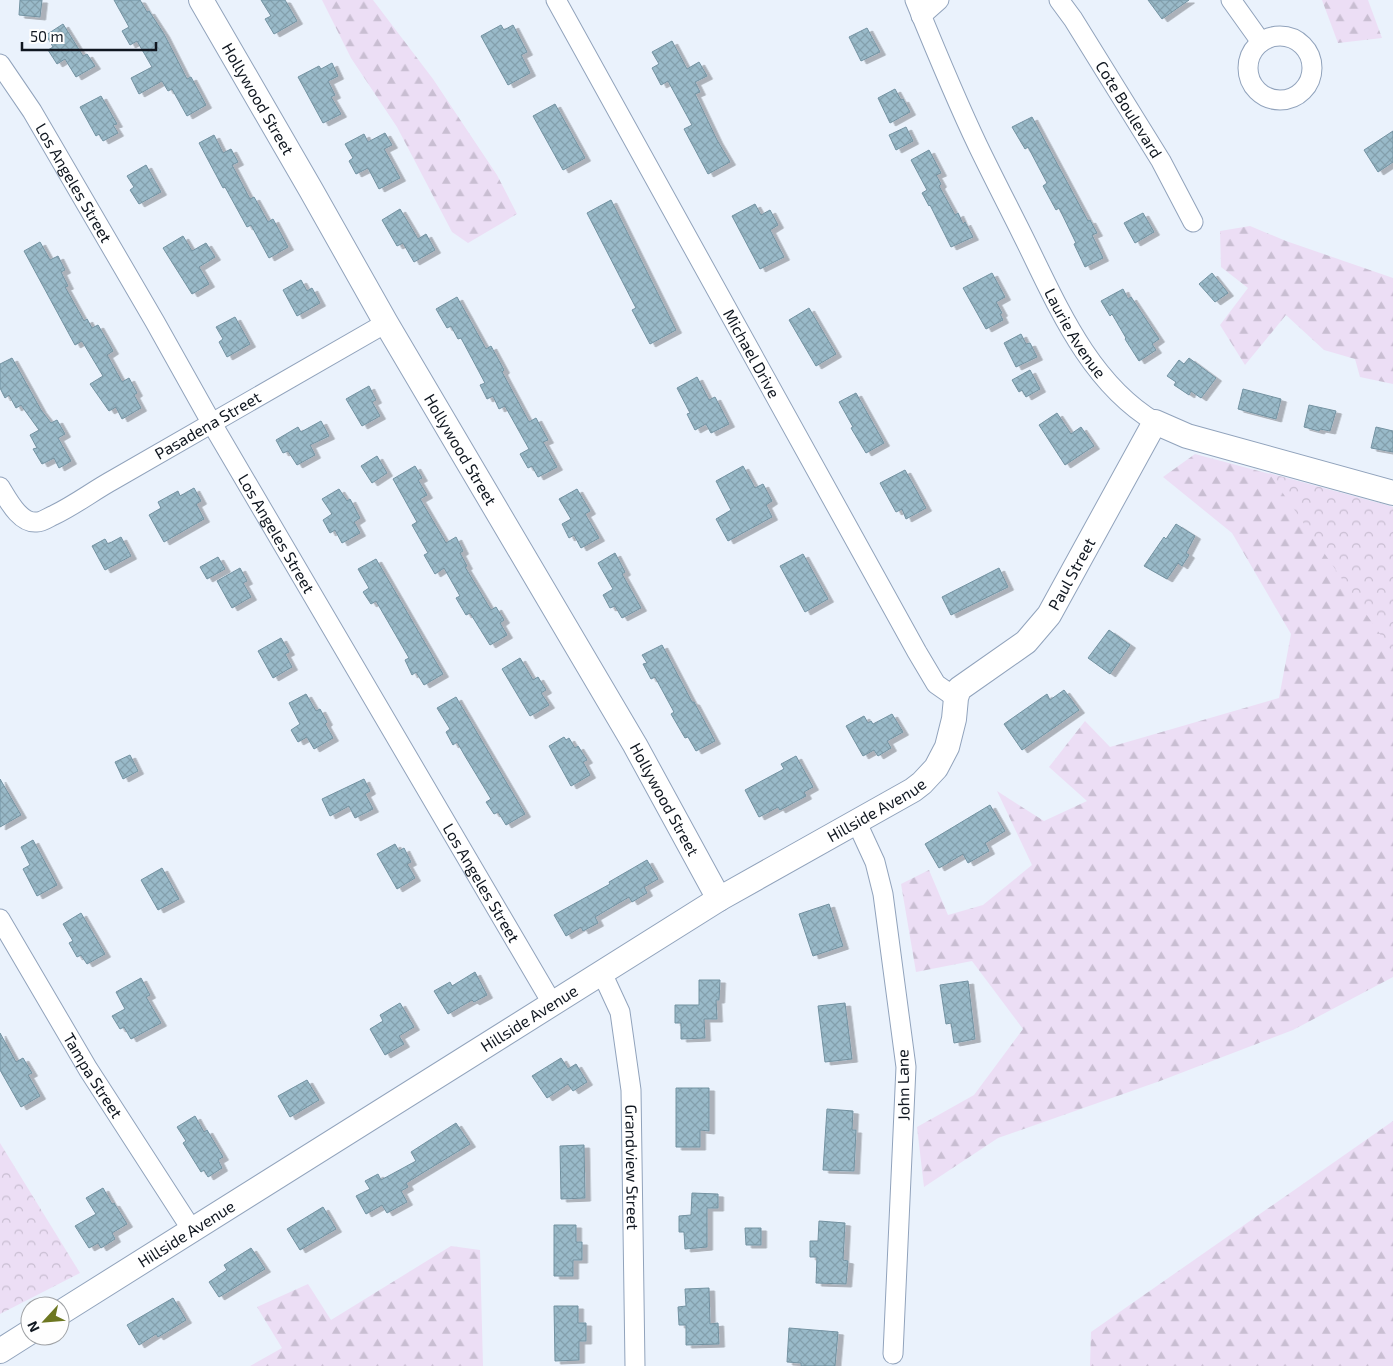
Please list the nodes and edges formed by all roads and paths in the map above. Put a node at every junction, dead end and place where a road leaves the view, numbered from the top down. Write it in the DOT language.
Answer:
graph roads {
  1 [pos="201,0"];
  2 [pos="556,0"];
  3 [pos="939,0"];
  4 [pos="1059,0"];
  5 [pos="1231,0"];
  6 [pos="918,8"];
  7 [pos="1261,42"];
  8 [pos="0,64"];
  9 [pos="1193,222"];
  10 [pos="386,323"];
  11 [pos="211,422"];
  12 [pos="1155,422"];
  13 [pos="0,487"];
  14 [pos="1393,493"];
  15 [pos="956,698"];
  16 [pos="857,823"];
  17 [pos="719,899"];
  18 [pos="0,918"];
  19 [pos="602,973"];
  20 [pos="552,1003"];
  21 [pos="192,1230"];
  22 [pos="70,1307"];
  23 [pos="20,1338"];
  24 [pos="0,1351"];
  25 [pos="893,1354"];
  26 [pos="635,1366"];
  1 -- 10 [label="street, Hollywood Street"];
  2 -- 15 [label="street, Michael Drive"];
  3 -- 6 [label="street"];
  4 -- 9 [label="street, Cote Boulevard"];
  5 -- 7 [label="street"];
  6 -- 12 [label="street, Laurie Avenue"];
  8 -- 11 [label="street, Los Angeles Street"];
  10 -- 11 [label="street, Pasadena Street"];
  10 -- 17 [label="street, Hollywood Street"];
  11 -- 13 [label="street, Pasadena Street"];
  11 -- 20 [label="street, Los Angeles Street"];
  12 -- 14 [label="street, Laurie Avenue"];
  12 -- 15 [label="street, Paul Street"];
  15 -- 16 [label="street, Hillside Avenue"];
  16 -- 17 [label="street, Hillside Avenue"];
  16 -- 25 [label="street, John Lane"];
  17 -- 19 [label="street, Hillside Avenue"];
  18 -- 21 [label="street, Tampa Street"];
  19 -- 20 [label="street, Hillside Avenue"];
  19 -- 26 [label="street, Grandview Street"];
  20 -- 21 [label="street, Hillside Avenue"];
  21 -- 22 [label="street, Hillside Avenue"];
  23 -- 24 [label="street"];
}
